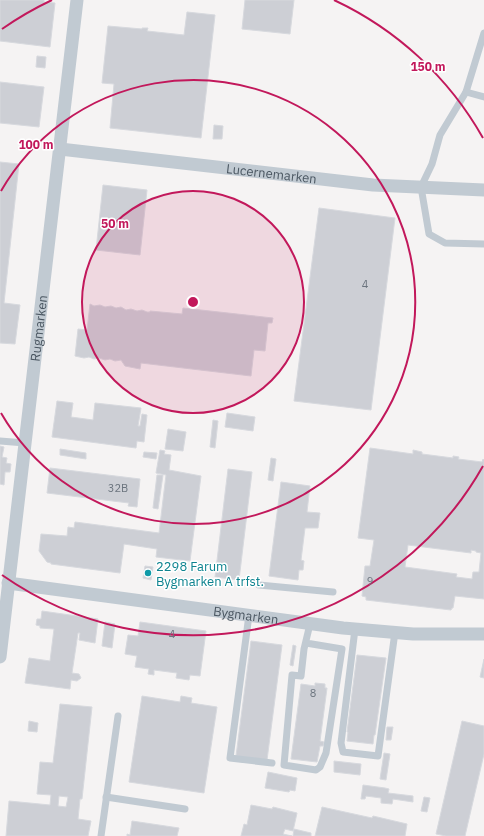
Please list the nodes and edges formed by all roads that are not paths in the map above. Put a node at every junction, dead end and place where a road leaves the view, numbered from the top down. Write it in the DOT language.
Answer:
graph roads {
  1 [pos="77,0"];
  2 [pos="484,33"];
  3 [pos="466,92"];
  4 [pos="484,97"];
  5 [pos="60,149"];
  6 [pos="421,187"];
  7 [pos="484,190"];
  8 [pos="484,244"];
  9 [pos="0,441"];
  10 [pos="25,443"];
  11 [pos="8,583"];
  12 [pos="259,585"];
  13 [pos="333,592"];
  14 [pos="249,615"];
  15 [pos="310,624"];
  16 [pos="355,629"];
  17 [pos="395,632"];
  18 [pos="484,634"];
  19 [pos="306,643"];
  20 [pos="0,658"];
  21 [pos="118,716"];
  22 [pos="272,763"];
  23 [pos="106,797"];
  24 [pos="185,809"];
  25 [pos="101,836"];
  1 -- 5 [label="street, Rugmarken"];
  2 -- 3 [label="lane"];
  3 -- 4 [label="lane"];
  3 -- 6 [label="lane"];
  5 -- 6 [label="street, Lucernemarken"];
  5 -- 10 [label="street, Rugmarken"];
  6 -- 7 [label="street, Lucernemarken"];
  6 -- 8 [label="lane"];
  9 -- 10 [label="lane"];
  10 -- 11 [label="street, Rugmarken"];
  11 -- 14 [label="street, Bygmarken"];
  11 -- 20 [label="street, Rugmarken"];
  12 -- 13 [label="lane"];
  14 -- 15 [label="street, Bygmarken"];
  14 -- 22 [label="lane"];
  15 -- 16 [label="street, Bygmarken"];
  15 -- 19 [label="lane"];
  16 -- 17 [label="street, Bygmarken"];
  16 -- 17 [label="lane"];
  17 -- 18 [label="street, Bygmarken"];
  19 -- 19 [label="lane"];
  21 -- 23 [label="lane"];
  23 -- 24 [label="lane"];
  23 -- 25 [label="lane"];
}
